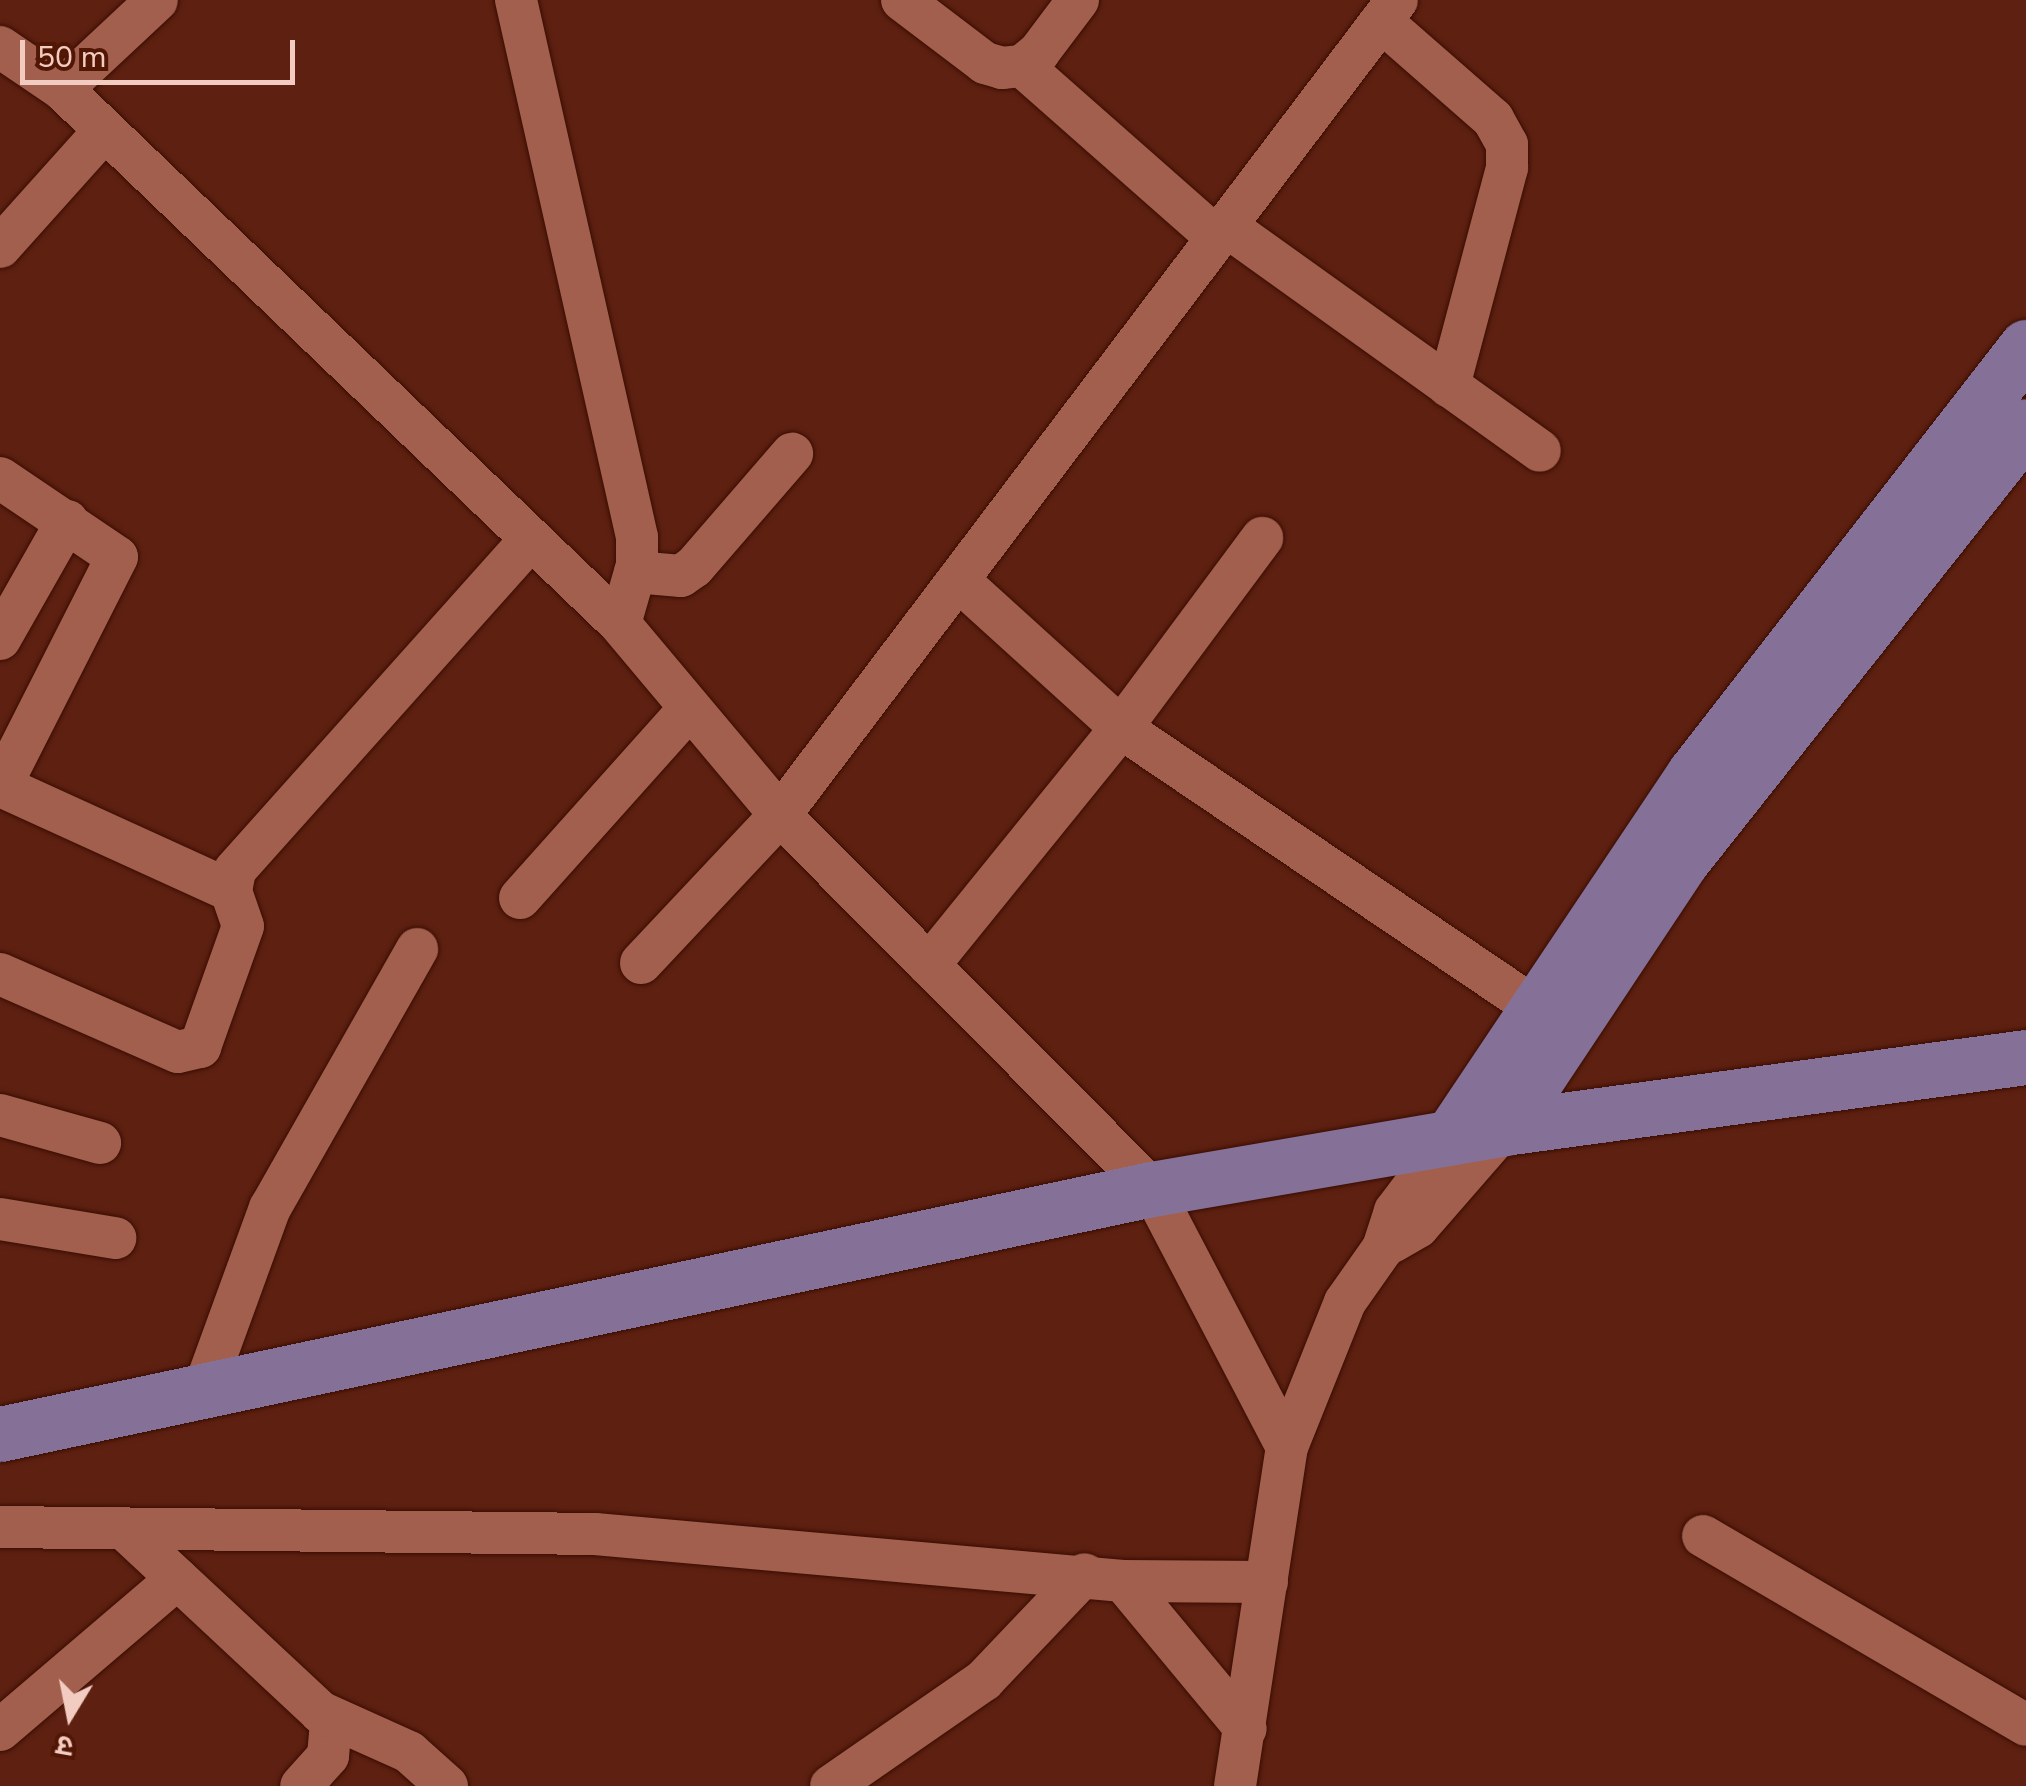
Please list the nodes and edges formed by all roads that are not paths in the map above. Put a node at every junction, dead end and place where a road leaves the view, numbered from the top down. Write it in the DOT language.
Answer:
graph roads {
  1 [pos="158,0"];
  2 [pos="516,0"];
  3 [pos="902,0"];
  4 [pos="1078,0"];
  5 [pos="1389,10"];
  6 [pos="3,55"];
  7 [pos="1022,66"];
  8 [pos="62,89"];
  9 [pos="104,131"];
  10 [pos="1222,232"];
  11 [pos="0,247"];
  12 [pos="2026,346"];
  13 [pos="1449,386"];
  14 [pos="2026,426"];
  15 [pos="1540,451"];
  16 [pos="792,454"];
  17 [pos="0,478"];
  18 [pos="68,521"];
  19 [pos="1262,538"];
  20 [pos="531,539"];
  21 [pos="635,572"];
  22 [pos="958,580"];
  23 [pos="620,624"];
  24 [pos="0,639"];
  25 [pos="690,708"];
  26 [pos="1121,728"];
  27 [pos="780,815"];
  28 [pos="231,891"];
  29 [pos="520,898"];
  30 [pos="417,949"];
  31 [pos="640,963"];
  32 [pos="929,965"];
  33 [pos="0,974"];
  34 [pos="1536,1009"];
  35 [pos="2026,1057"];
  36 [pos="0,1115"];
  37 [pos="1504,1128"];
  38 [pos="1450,1137"];
  39 [pos="100,1143"];
  40 [pos="1152,1189"];
  41 [pos="0,1219"];
  42 [pos="115,1238"];
  43 [pos="1383,1248"];
  44 [pos="204,1389"];
  45 [pos="0,1434"];
  46 [pos="1287,1446"];
  47 [pos="0,1527"];
  48 [pos="123,1528"];
  49 [pos="1703,1536"];
  50 [pos="1104,1578"];
  51 [pos="178,1579"];
  52 [pos="1267,1582"];
  53 [pos="320,1712"];
  54 [pos="2026,1725"];
  55 [pos="1246,1728"];
  56 [pos="0,1730"];
  57 [pos="301,1786"];
  58 [pos="446,1786"];
  59 [pos="831,1786"];
  60 [pos="1235,1786"];
  1 -- 8 [label="street"];
  2 -- 21 [label="street"];
  3 -- 7 [label="street"];
  4 -- 7 [label="street"];
  5 -- 10 [label="street"];
  5 -- 13 [label="street"];
  6 -- 8 [label="street"];
  7 -- 10 [label="street"];
  8 -- 9 [label="street"];
  9 -- 11 [label="street"];
  9 -- 20 [label="street"];
  10 -- 13 [label="street"];
  10 -- 22 [label="street"];
  12 -- 34 [label="main road"];
  13 -- 15 [label="street"];
  14 -- 37 [label="main road"];
  16 -- 21 [label="street"];
  17 -- 18 [label="street"];
  18 -- 24 [label="street"];
  18 -- 28 [label="street"];
  19 -- 26 [label="street"];
  20 -- 23 [label="street"];
  20 -- 28 [label="street"];
  21 -- 23 [label="street"];
  22 -- 26 [label="street"];
  22 -- 27 [label="street"];
  23 -- 25 [label="street"];
  25 -- 27 [label="street"];
  25 -- 29 [label="street"];
  26 -- 32 [label="street"];
  26 -- 34 [label="street"];
  27 -- 31 [label="street"];
  27 -- 32 [label="street"];
  28 -- 33 [label="street"];
  30 -- 44 [label="street"];
  32 -- 40 [label="street"];
  34 -- 38 [label="main road"];
  35 -- 37 [label="main road"];
  36 -- 39 [label="street"];
  37 -- 38 [label="main road"];
  37 -- 43 [label="street"];
  38 -- 40 [label="main road"];
  38 -- 43 [label="street"];
  40 -- 44 [label="main road"];
  40 -- 46 [label="street"];
  41 -- 42 [label="street"];
  43 -- 46 [label="street"];
  44 -- 45 [label="main road"];
  46 -- 52 [label="street"];
  47 -- 48 [label="street"];
  48 -- 50 [label="street"];
  48 -- 51 [label="street"];
  49 -- 54 [label="street"];
  50 -- 52 [label="street"];
  50 -- 55 [label="street"];
  50 -- 59 [label="street"];
  51 -- 53 [label="street"];
  51 -- 56 [label="street"];
  52 -- 55 [label="street"];
  53 -- 57 [label="street"];
  53 -- 58 [label="street"];
  55 -- 60 [label="street"];
}
